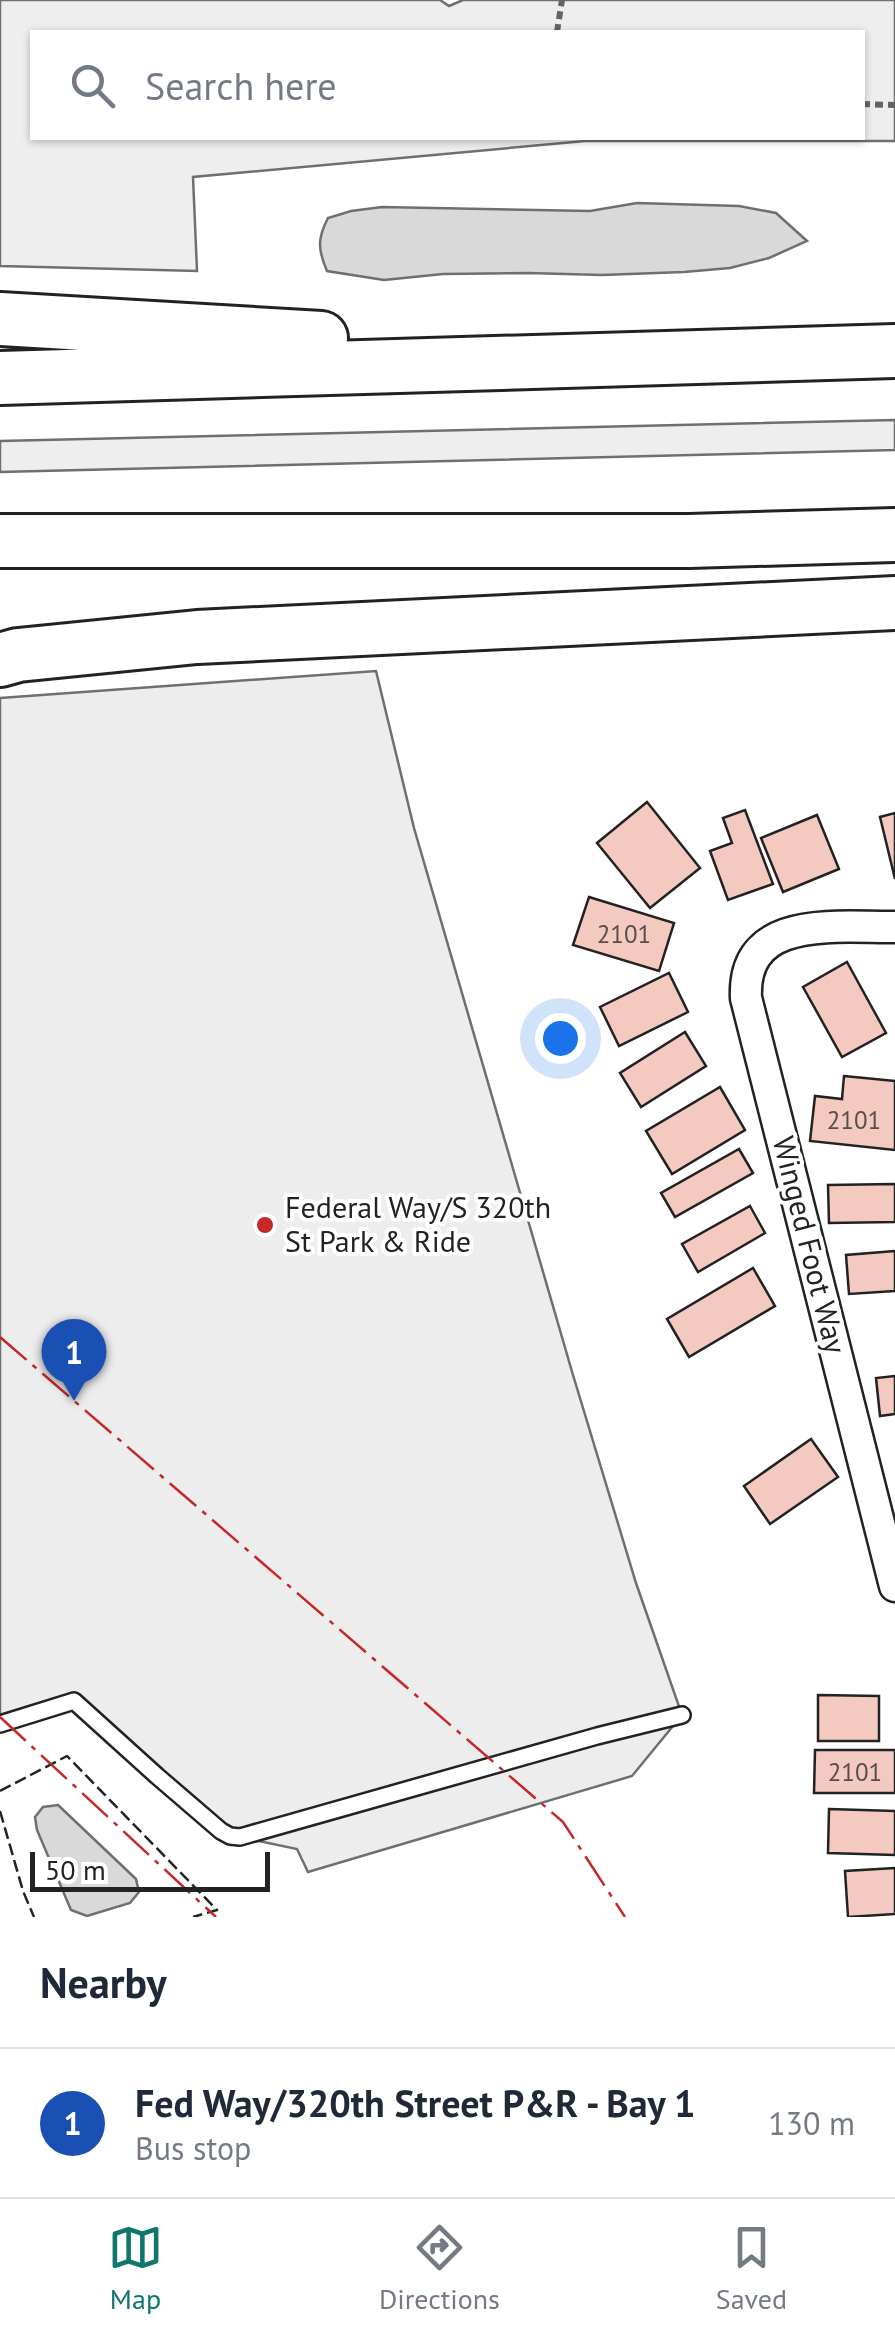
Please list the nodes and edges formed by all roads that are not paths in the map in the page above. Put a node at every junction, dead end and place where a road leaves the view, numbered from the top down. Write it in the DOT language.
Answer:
graph roads {
  1 [pos="0,320"];
  2 [pos="895,351"];
  3 [pos="662,357"];
  4 [pos="0,378"];
  5 [pos="895,535"];
  6 [pos="0,542"];
  7 [pos="895,603"];
  8 [pos="0,660"];
  9 [pos="895,927"];
  10 [pos="895,1586"];
  11 [pos="682,1715"];
  12 [pos="0,1724"];
  1 -- 3 [label="highway"];
  2 -- 3 [label="highway"];
  3 -- 4 [label="highway"];
  5 -- 6 [label="highway"];
  7 -- 8 [label="highway"];
  9 -- 10 [label="street, Winged Foot Way"];
  11 -- 12 [label="lane"];
}
